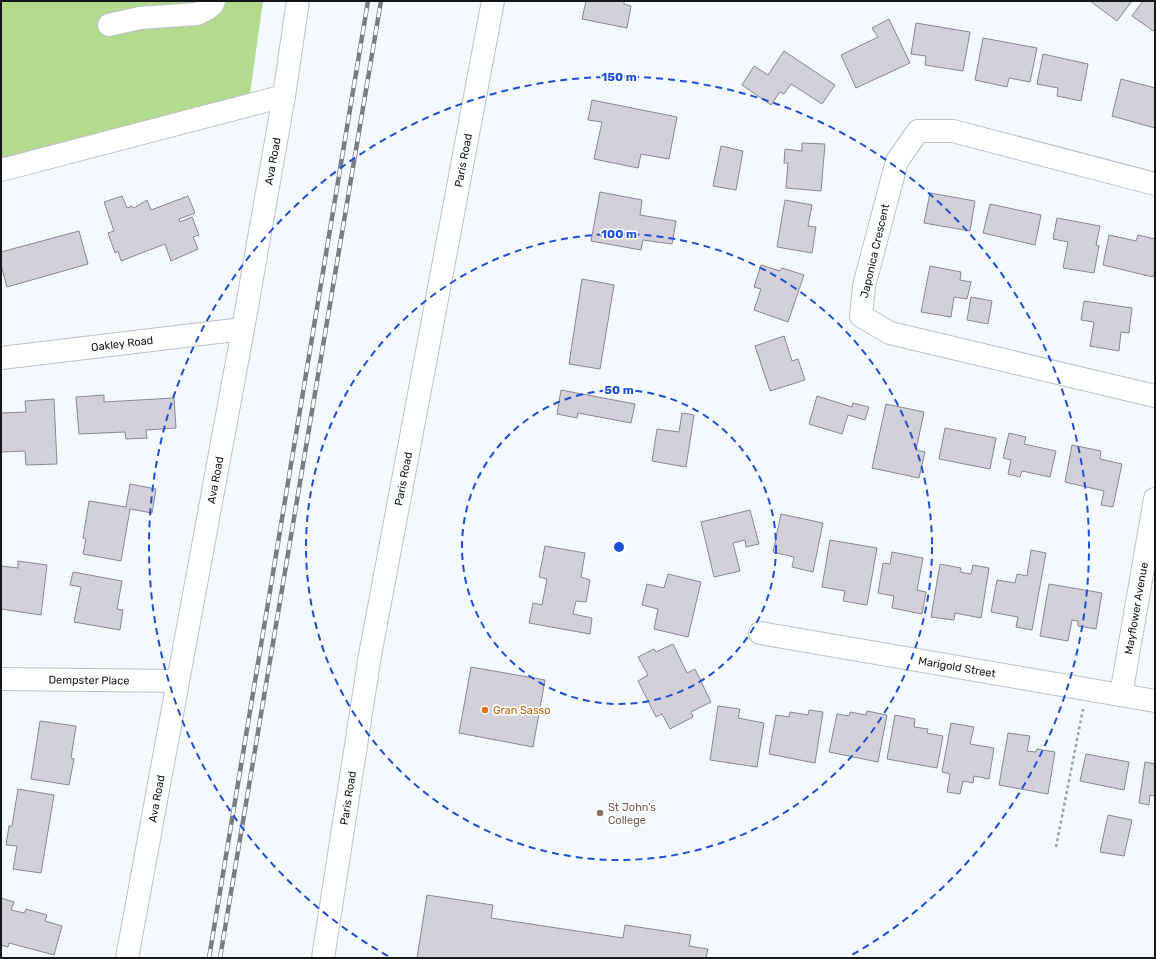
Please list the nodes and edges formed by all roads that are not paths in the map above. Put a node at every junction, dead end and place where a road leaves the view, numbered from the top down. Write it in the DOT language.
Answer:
graph roads {
  1 [pos="214,1"];
  2 [pos="298,1"];
  3 [pos="493,1"];
  4 [pos="109,25"];
  5 [pos="284,96"];
  6 [pos="1,170"];
  7 [pos="1155,184"];
  8 [pos="243,329"];
  9 [pos="1,358"];
  10 [pos="1155,396"];
  11 [pos="1155,499"];
  12 [pos="760,633"];
  13 [pos="1,679"];
  14 [pos="178,681"];
  15 [pos="1121,695"];
  16 [pos="1155,701"];
  17 [pos="126,958"];
  18 [pos="323,958"];
  1 -- 4 [label="street"];
  2 -- 5 [label="street, Ava Road"];
  3 -- 18 [label="street, Paris Road"];
  5 -- 6 [label="street"];
  5 -- 8 [label="street, Ava Road"];
  7 -- 10 [label="street, Japonica Crescent"];
  8 -- 9 [label="street, Oakley Road"];
  8 -- 14 [label="street, Ava Road"];
  11 -- 15 [label="street, Mayflower Avenue"];
  12 -- 15 [label="street, Marigold Street"];
  13 -- 14 [label="street, Dempster Place"];
  14 -- 17 [label="street, Ava Road"];
  15 -- 16 [label="street, Marigold Street"];
}
